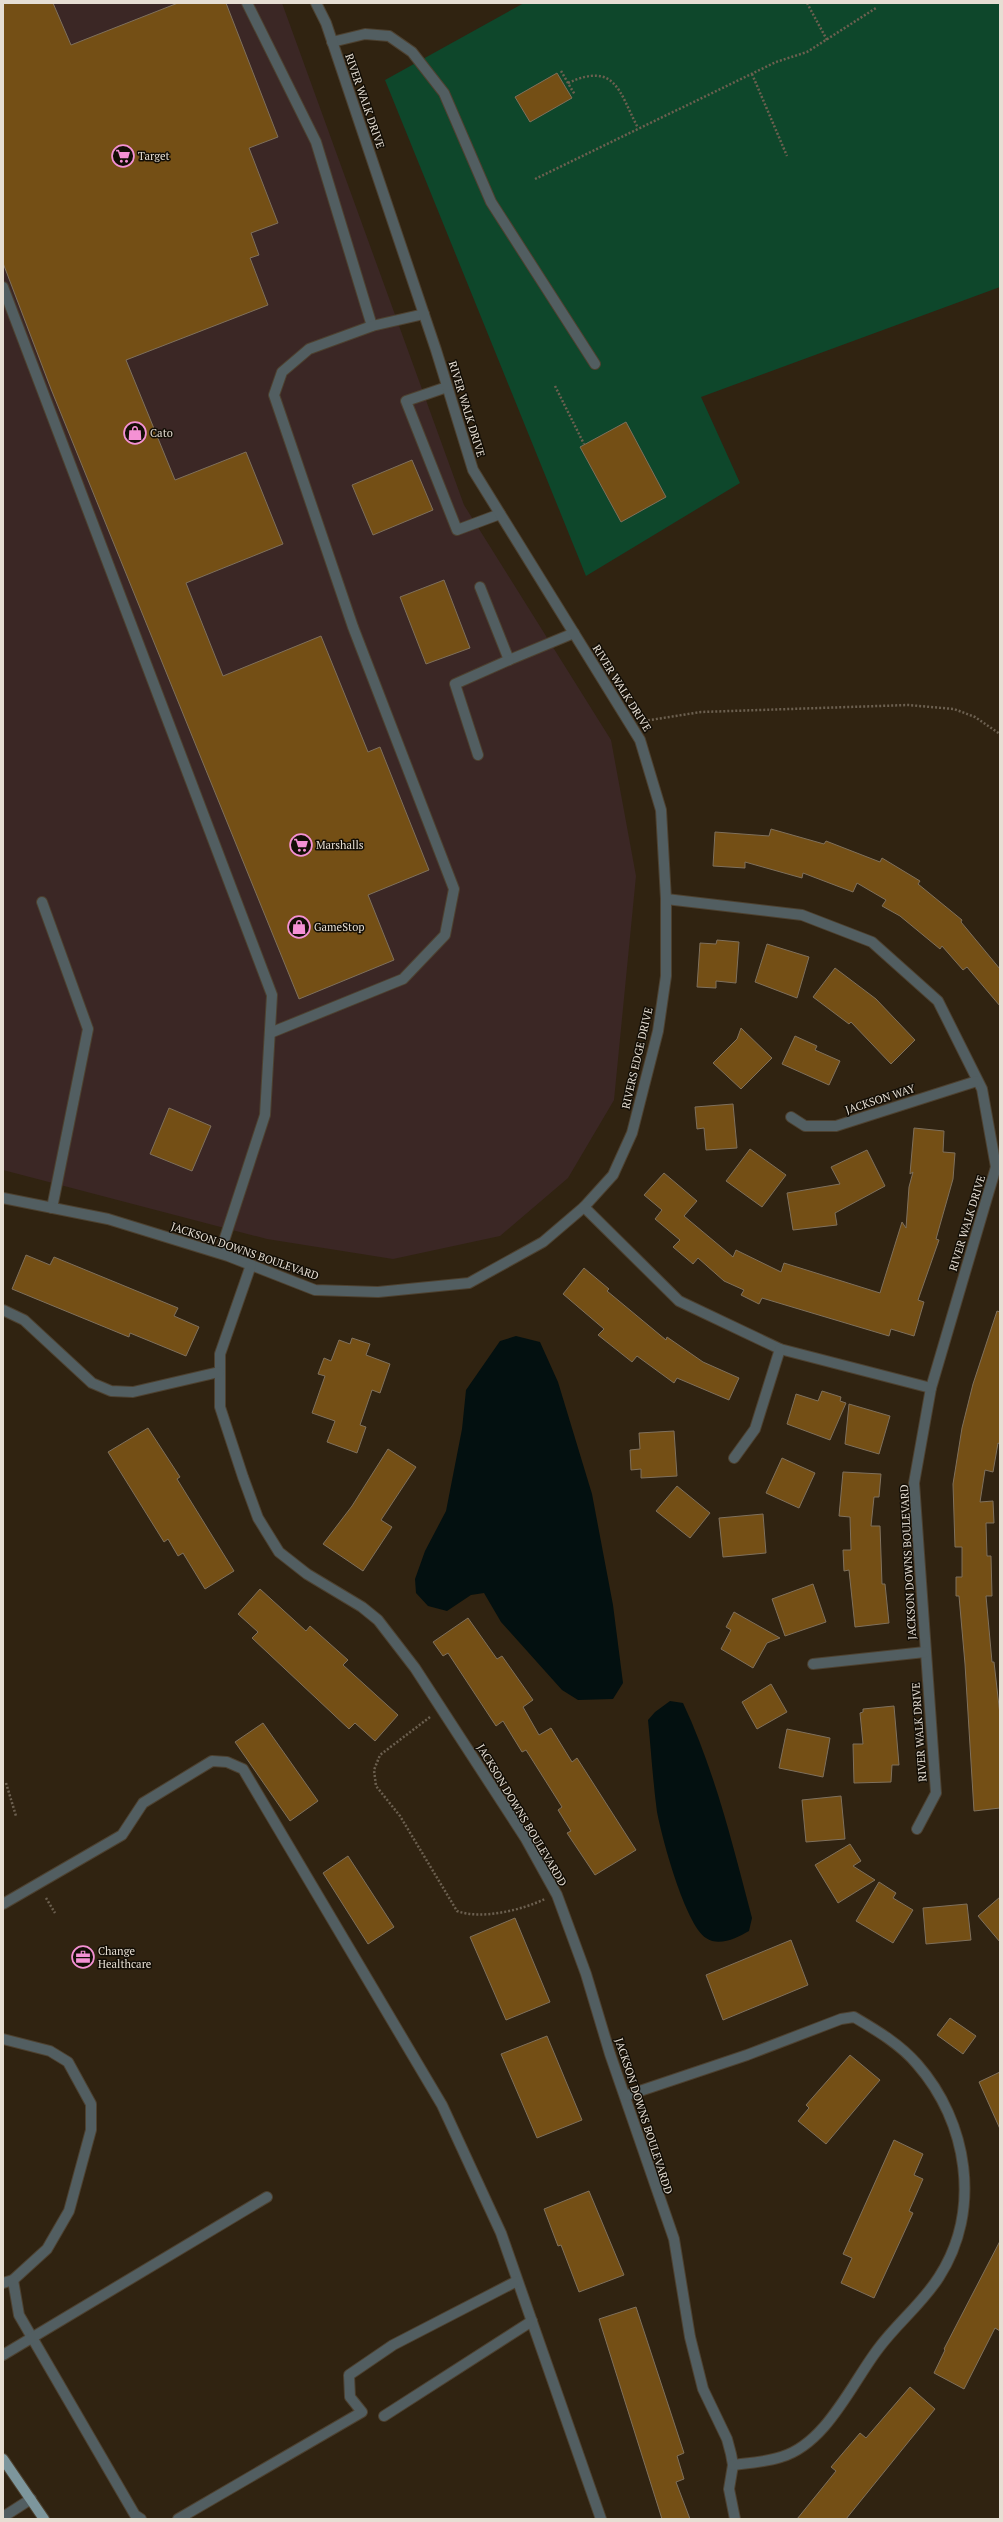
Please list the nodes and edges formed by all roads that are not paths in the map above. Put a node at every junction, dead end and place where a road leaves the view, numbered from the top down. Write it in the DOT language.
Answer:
graph roads {
  1 [pos="246,3"];
  2 [pos="316,3"];
  3 [pos="332,42"];
  4 [pos="3,286"];
  5 [pos="424,314"];
  6 [pos="372,326"];
  7 [pos="595,364"];
  8 [pos="447,387"];
  9 [pos="500,514"];
  10 [pos="480,587"];
  11 [pos="574,633"];
  12 [pos="509,660"];
  13 [pos="478,755"];
  14 [pos="666,899"];
  15 [pos="42,902"];
  16 [pos="270,1033"];
  17 [pos="977,1081"];
  18 [pos="791,1117"];
  19 [pos="3,1198"];
  20 [pos="584,1207"];
  21 [pos="52,1208"];
  22 [pos="220,1253"];
  23 [pos="251,1265"];
  24 [pos="3,1310"];
  25 [pos="780,1349"];
  26 [pos="219,1372"];
  27 [pos="931,1388"];
  28 [pos="734,1458"];
  29 [pos="925,1652"];
  30 [pos="813,1664"];
  31 [pos="916,1829"];
  32 [pos="3,1904"];
  33 [pos="3,2039"];
  34 [pos="625,2096"];
  35 [pos="267,2196"];
  36 [pos="13,2280"];
  37 [pos="517,2281"];
  38 [pos="3,2283"];
  39 [pos="532,2321"];
  40 [pos="32,2338"];
  41 [pos="3,2355"];
  42 [pos="384,2416"];
  43 [pos="3,2459"];
  44 [pos="733,2465"];
  45 [pos="31,2499"];
  46 [pos="3,2517"];
  47 [pos="44,2519"];
  48 [pos="141,2519"];
  49 [pos="178,2519"];
  50 [pos="601,2519"];
  51 [pos="735,2519"];
  1 -- 6 [label="street"];
  2 -- 3 [label="street, RIVER WALK DRIVE"];
  3 -- 5 [label="street, RIVER WALK DRIVE"];
  3 -- 7 [label="street"];
  4 -- 16 [label="street"];
  5 -- 6 [label="street"];
  5 -- 8 [label="street, RIVER WALK DRIVE"];
  6 -- 16 [label="street"];
  8 -- 9 [label="street, RIVER WALK DRIVE"];
  8 -- 9 [label="street"];
  9 -- 11 [label="street, RIVER WALK DRIVE"];
  10 -- 12 [label="street"];
  11 -- 12 [label="street"];
  11 -- 14 [label="street, RIVER WALK DRIVE"];
  12 -- 13 [label="street"];
  14 -- 17 [label="street, RIVER WALK DRIVE"];
  14 -- 20 [label="street, RIVERS EDGE DRIVE"];
  15 -- 21 [label="street"];
  16 -- 22 [label="street"];
  17 -- 18 [label="street, JACKSON WAY"];
  17 -- 27 [label="street, RIVER WALK DRIVE"];
  19 -- 21 [label="street, JACKSON DOWNS BOULEVARD"];
  20 -- 23 [label="street, JACKSON DOWNS BOULEVARD"];
  20 -- 25 [label="street"];
  21 -- 22 [label="street, JACKSON DOWNS BOULEVARD"];
  22 -- 23 [label="street, JACKSON DOWNS BOULEVARD"];
  23 -- 26 [label="street, JACKSON DOWNS BOULEVARDD"];
  24 -- 26 [label="street"];
  25 -- 27 [label="street"];
  25 -- 28 [label="street"];
  26 -- 34 [label="street, JACKSON DOWNS BOULEVARDD"];
  27 -- 29 [label="street, JACKSON DOWNS BOULEVARD"];
  29 -- 30 [label="street"];
  29 -- 31 [label="street, RIVER WALK DRIVE"];
  32 -- 37 [label="street"];
  33 -- 36 [label="street"];
  34 -- 44 [label="street, JACKSON DOWNS BOULEVARDD"];
  34 -- 44 [label="street"];
  35 -- 40 [label="street"];
  36 -- 38 [label="street"];
  36 -- 40 [label="street"];
  37 -- 39 [label="street"];
  37 -- 49 [label="street"];
  39 -- 42 [label="street"];
  39 -- 50 [label="street"];
  40 -- 41 [label="street"];
  40 -- 48 [label="street"];
  43 -- 45 [label="main road"];
  44 -- 51 [label="street, JACKSON DOWNS BOULEVARDD"];
  45 -- 46 [label="street"];
  45 -- 47 [label="main road"];
}
